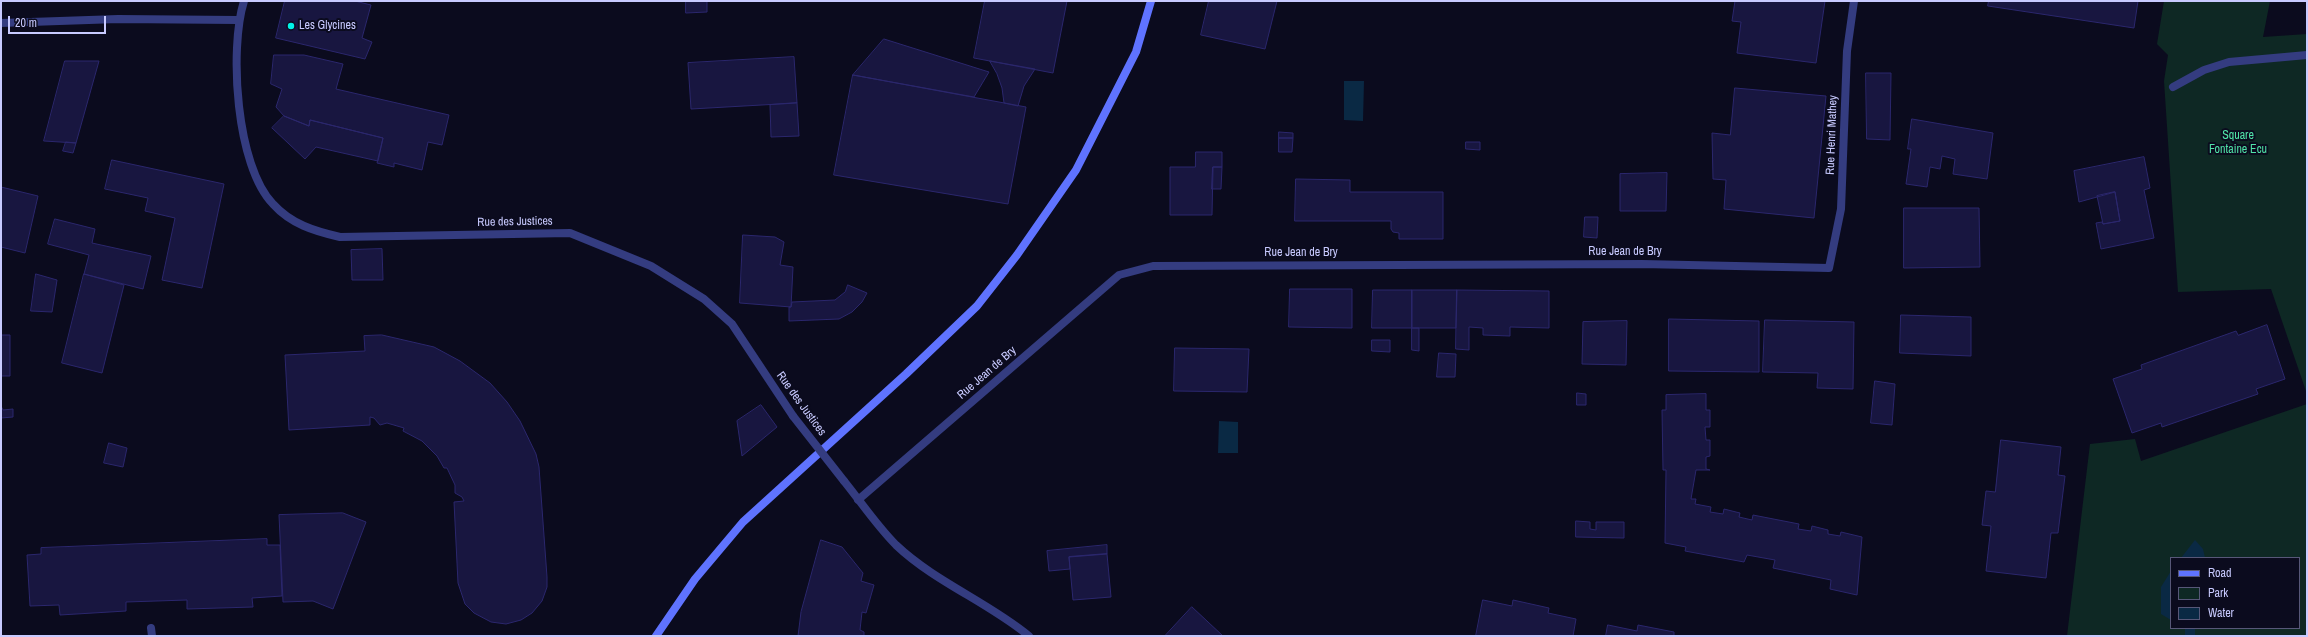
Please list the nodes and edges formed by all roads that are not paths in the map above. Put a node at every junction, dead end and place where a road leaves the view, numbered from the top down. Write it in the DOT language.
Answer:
graph roads {
  1 [pos="244,1"];
  2 [pos="1151,1"];
  3 [pos="1854,1"];
  4 [pos="238,20"];
  5 [pos="1,23"];
  6 [pos="2307,55"];
  7 [pos="2173,87"];
  8 [pos="1829,268"];
  9 [pos="858,500"];
  10 [pos="656,636"];
  11 [pos="1029,636"];
  1 -- 4 [label="street, Rue des Justices"];
  2 -- 10 [label="street"];
  3 -- 8 [label="street, Rue Henri Mathey"];
  4 -- 5 [label="street"];
  4 -- 9 [label="street, Rue des Justices, bridge"];
  6 -- 7 [label="street"];
  8 -- 9 [label="street, Rue Jean de Bry"];
  9 -- 11 [label="street, Rue des Justices"];
}
